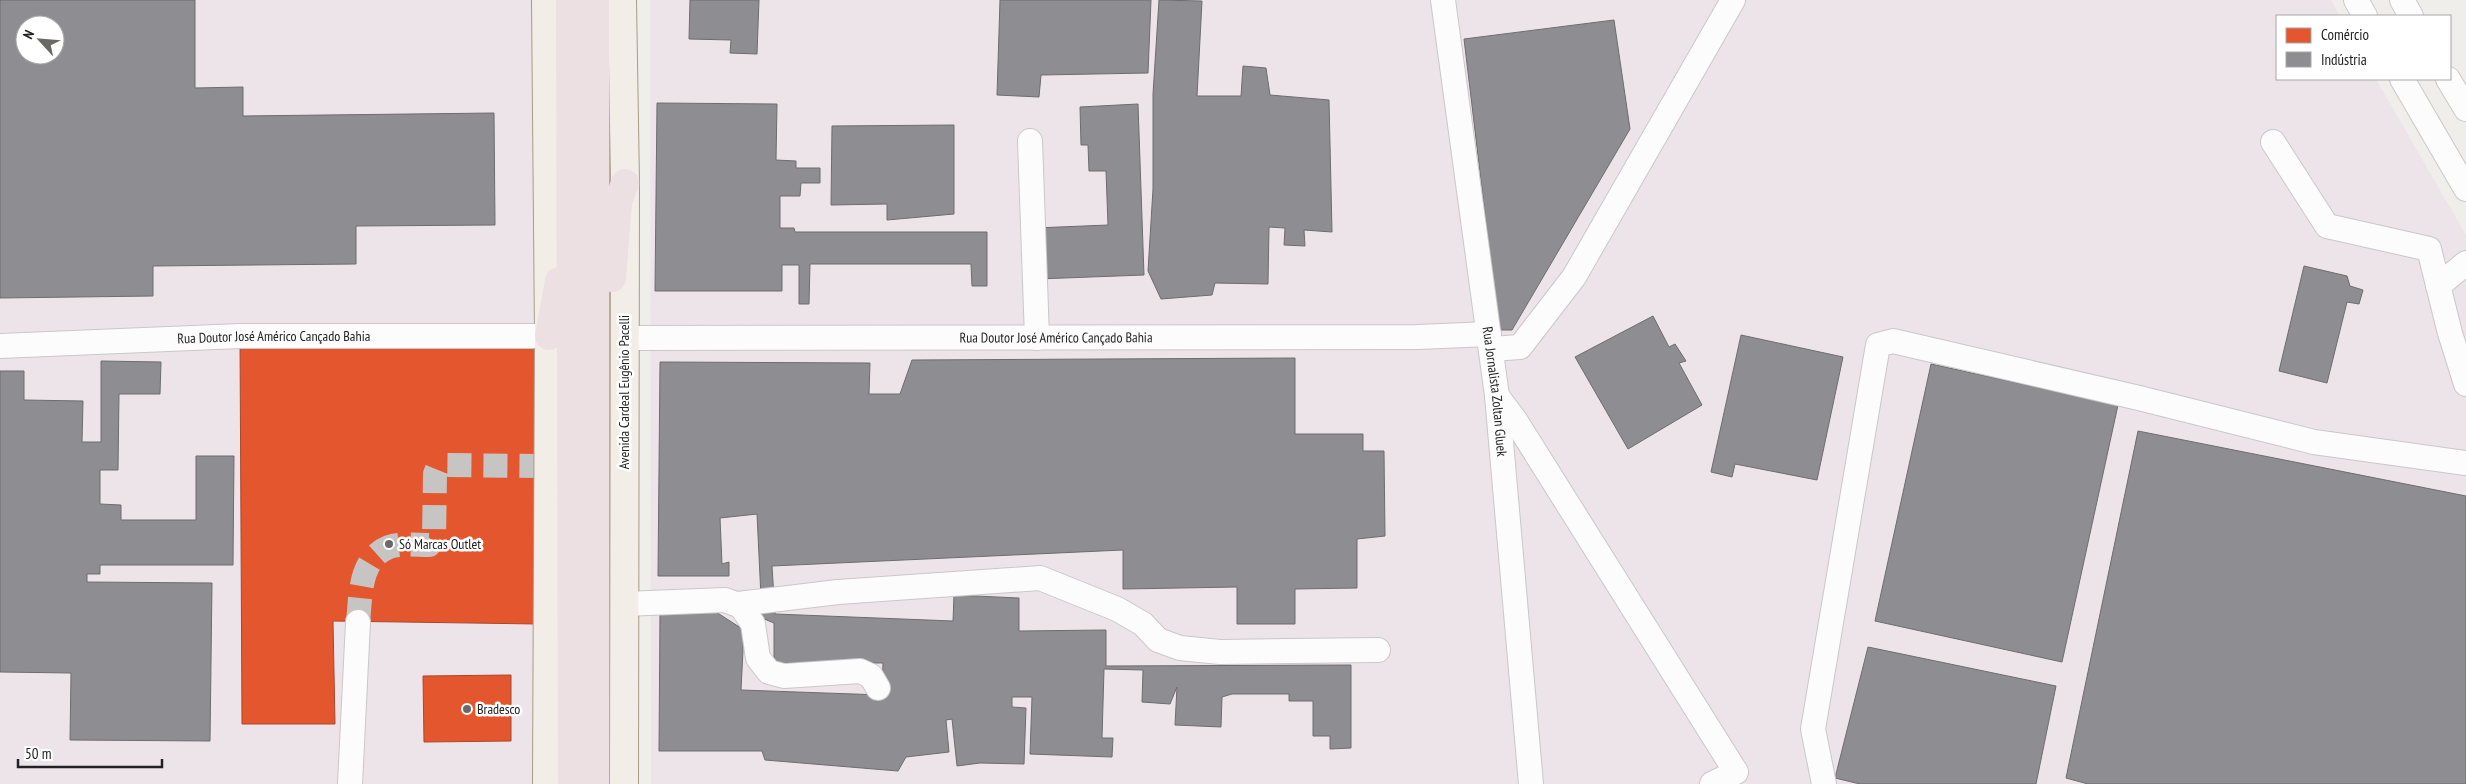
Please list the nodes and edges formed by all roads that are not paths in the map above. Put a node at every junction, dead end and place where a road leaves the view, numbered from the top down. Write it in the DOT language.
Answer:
graph roads {
  1 [pos="546,0"];
  2 [pos="570,0"];
  3 [pos="622,0"];
  4 [pos="1442,0"];
  5 [pos="1733,0"];
  6 [pos="2356,0"];
  7 [pos="2402,0"];
  8 [pos="2364,15"];
  9 [pos="2411,15"];
  10 [pos="587,18"];
  11 [pos="2403,80"];
  12 [pos="2449,80"];
  13 [pos="2466,109"];
  14 [pos="1030,141"];
  15 [pos="2273,142"];
  16 [pos="625,183"];
  17 [pos="2466,189"];
  18 [pos="571,218"];
  19 [pos="2466,263"];
  20 [pos="2438,286"];
  21 [pos="548,336"];
  22 [pos="624,338"];
  23 [pos="1037,338"];
  24 [pos="1490,341"];
  25 [pos="0,346"];
  26 [pos="2466,384"];
  27 [pos="1497,396"];
  28 [pos="595,416"];
  29 [pos="2466,462"];
  30 [pos="624,604"];
  31 [pos="738,604"];
  32 [pos="358,622"];
  33 [pos="1378,650"];
  34 [pos="878,688"];
  35 [pos="350,784"];
  36 [pos="547,784"];
  37 [pos="572,784"];
  38 [pos="595,784"];
  39 [pos="624,784"];
  40 [pos="1531,784"];
  41 [pos="1712,784"];
  42 [pos="1824,784"];
  1 -- 21 [label="main road"];
  2 -- 10 [label="highway, Avenida Cardeal Eugênio Pacelli"];
  3 -- 16 [label="main road, Avenida Cardeal Eugênio Pacelli"];
  4 -- 24 [label="street, Rua Jornalista Zoltan Gluek"];
  5 -- 24 [label="street, Rua Doutor José Américo Cançado Bahia"];
  6 -- 8 [label="street"];
  7 -- 9 [label="street"];
  10 -- 18 [label="highway, Avenida Cardeal Eugênio Pacelli"];
  10 -- 28 [label="highway, Avenida Cardeal Eugênio Pacelli"];
  11 -- 17 [label="street"];
  12 -- 13 [label="street"];
  14 -- 23 [label="street"];
  15 -- 20 [label="street"];
  16 -- 22 [label="main road, Avenida Cardeal Eugênio Pacelli"];
  16 -- 28 [label="highway"];
  18 -- 21 [label="highway"];
  18 -- 37 [label="highway, Avenida Cardeal Eugênio Pacelli"];
  19 -- 20 [label="street"];
  20 -- 26 [label="street"];
  21 -- 25 [label="street, Rua Doutor José Américo Cançado Bahia"];
  21 -- 36 [label="main road"];
  22 -- 23 [label="street, Rua Doutor José Américo Cançado Bahia"];
  22 -- 30 [label="main road, Avenida Cardeal Eugênio Pacelli"];
  23 -- 24 [label="street, Rua Doutor José Américo Cançado Bahia"];
  24 -- 27 [label="street, Rua Jornalista Zoltan Gluek"];
  27 -- 40 [label="street, Rua Jornalista Zoltan Gluek"];
  27 -- 41 [label="street"];
  28 -- 38 [label="highway, Avenida Cardeal Eugênio Pacelli"];
  29 -- 42 [label="street"];
  30 -- 31 [label="street"];
  30 -- 39 [label="main road, Avenida Cardeal Eugênio Pacelli"];
  31 -- 33 [label="street"];
  31 -- 34 [label="street"];
  32 -- 35 [label="street"];
}
